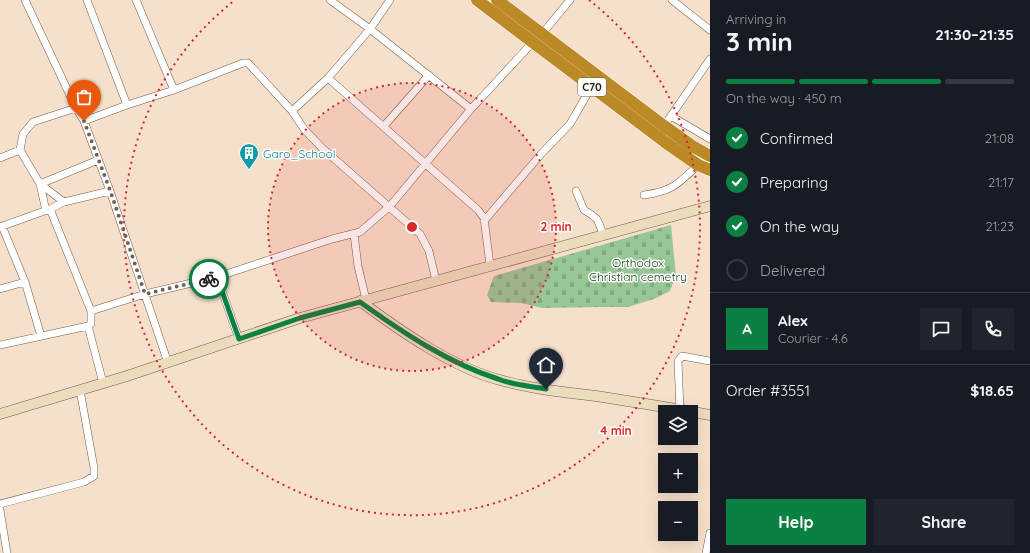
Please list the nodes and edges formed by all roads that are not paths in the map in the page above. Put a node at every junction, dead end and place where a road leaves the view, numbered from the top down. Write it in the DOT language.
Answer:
graph roads {
  1 [pos="26,0"];
  2 [pos="87,0"];
  3 [pos="136,0"];
  4 [pos="330,0"];
  5 [pos="390,0"];
  6 [pos="477,0"];
  7 [pos="497,0"];
  8 [pos="570,0"];
  9 [pos="672,0"];
  10 [pos="683,3"];
  11 [pos="370,28"];
  12 [pos="710,30"];
  13 [pos="542,34"];
  14 [pos="533,42"];
  15 [pos="710,59"];
  16 [pos="596,74"];
  17 [pos="429,75"];
  18 [pos="328,78"];
  19 [pos="593,87"];
  20 [pos="174,90"];
  21 [pos="126,105"];
  22 [pos="76,108"];
  23 [pos="471,109"];
  24 [pos="292,110"];
  25 [pos="671,116"];
  26 [pos="84,121"];
  27 [pos="384,126"];
  28 [pos="664,126"];
  29 [pos="710,139"];
  30 [pos="20,150"];
  31 [pos="710,156"];
  32 [pos="0,157"];
  33 [pos="98,160"];
  34 [pos="425,164"];
  35 [pos="698,165"];
  36 [pos="710,170"];
  37 [pos="40,184"];
  38 [pos="110,190"];
  39 [pos="576,191"];
  40 [pos="644,195"];
  41 [pos="64,202"];
  42 [pos="390,206"];
  43 [pos="710,206"];
  44 [pos="48,210"];
  45 [pos="484,221"];
  46 [pos="1,227"];
  47 [pos="354,234"];
  48 [pos="603,235"];
  49 [pos="490,265"];
  50 [pos="217,277"];
  51 [pos="436,281"];
  52 [pos="25,282"];
  53 [pos="0,289"];
  54 [pos="145,294"];
  55 [pos="363,301"];
  56 [pos="90,311"];
  57 [pos="88,326"];
  58 [pos="41,336"];
  59 [pos="239,339"];
  60 [pos="0,345"];
  61 [pos="710,361"];
  62 [pos="168,363"];
  63 [pos="103,383"];
  64 [pos="80,390"];
  65 [pos="680,405"];
  66 [pos="658,407"];
  67 [pos="698,413"];
  68 [pos="0,414"];
  69 [pos="710,415"];
  70 [pos="0,504"];
  71 [pos="0,510"];
  72 [pos="710,533"];
  73 [pos="708,551"];
  74 [pos="7,553"];
  1 -- 22 [label="street"];
  2 -- 21 [label="street"];
  3 -- 20 [label="street"];
  4 -- 11 [label="street"];
  5 -- 11 [label="street"];
  6 -- 14 [label="highway, C70"];
  7 -- 13 [label="highway, C70"];
  8 -- 13 [label="street"];
  9 -- 10 [label="street"];
  10 -- 12 [label="street"];
  11 -- 17 [label="street"];
  11 -- 18 [label="street"];
  13 -- 16 [label="highway, C70"];
  14 -- 19 [label="highway, C70"];
  14 -- 23 [label="street"];
  15 -- 25 [label="street"];
  16 -- 19 [label="street"];
  16 -- 28 [label="highway, C70"];
  17 -- 23 [label="street"];
  17 -- 27 [label="street"];
  18 -- 24 [label="street"];
  18 -- 27 [label="street"];
  19 -- 35 [label="highway, C70"];
  19 -- 45 [label="street"];
  20 -- 21 [label="street"];
  20 -- 24 [label="street"];
  21 -- 26 [label="street"];
  22 -- 26 [label="street"];
  22 -- 30 [label="street"];
  23 -- 34 [label="street"];
  24 -- 42 [label="street"];
  25 -- 28 [label="street"];
  25 -- 29 [label="street"];
  26 -- 33 [label="street"];
  27 -- 34 [label="street"];
  28 -- 31 [label="highway, C70"];
  30 -- 32 [label="street"];
  30 -- 37 [label="street"];
  33 -- 37 [label="street"];
  33 -- 38 [label="street"];
  34 -- 42 [label="street"];
  34 -- 45 [label="street"];
  35 -- 36 [label="highway, C70"];
  35 -- 40 [label="street"];
  37 -- 41 [label="street"];
  37 -- 44 [label="street"];
  38 -- 41 [label="street"];
  38 -- 54 [label="street"];
  39 -- 48 [label="street"];
  41 -- 44 [label="street"];
  42 -- 47 [label="street"];
  42 -- 51 [label="street"];
  43 -- 48 [label="street"];
  44 -- 46 [label="street"];
  44 -- 56 [label="street"];
  45 -- 49 [label="street"];
  46 -- 52 [label="street"];
  47 -- 50 [label="street"];
  47 -- 55 [label="street"];
  48 -- 49 [label="street"];
  49 -- 51 [label="street"];
  50 -- 54 [label="street"];
  50 -- 59 [label="street"];
  51 -- 55 [label="street"];
  52 -- 53 [label="street"];
  52 -- 58 [label="street"];
  54 -- 56 [label="street"];
  54 -- 62 [label="street"];
  55 -- 59 [label="street"];
  55 -- 66 [label="street"];
  56 -- 57 [label="street"];
  57 -- 58 [label="street"];
  57 -- 63 [label="street"];
  58 -- 60 [label="street"];
  59 -- 62 [label="street"];
  61 -- 65 [label="street"];
  62 -- 63 [label="street"];
  63 -- 64 [label="street"];
  64 -- 68 [label="street"];
  64 -- 70 [label="street"];
  67 -- 69 [label="street"];
  71 -- 74 [label="street"];
  72 -- 73 [label="street"];
}
